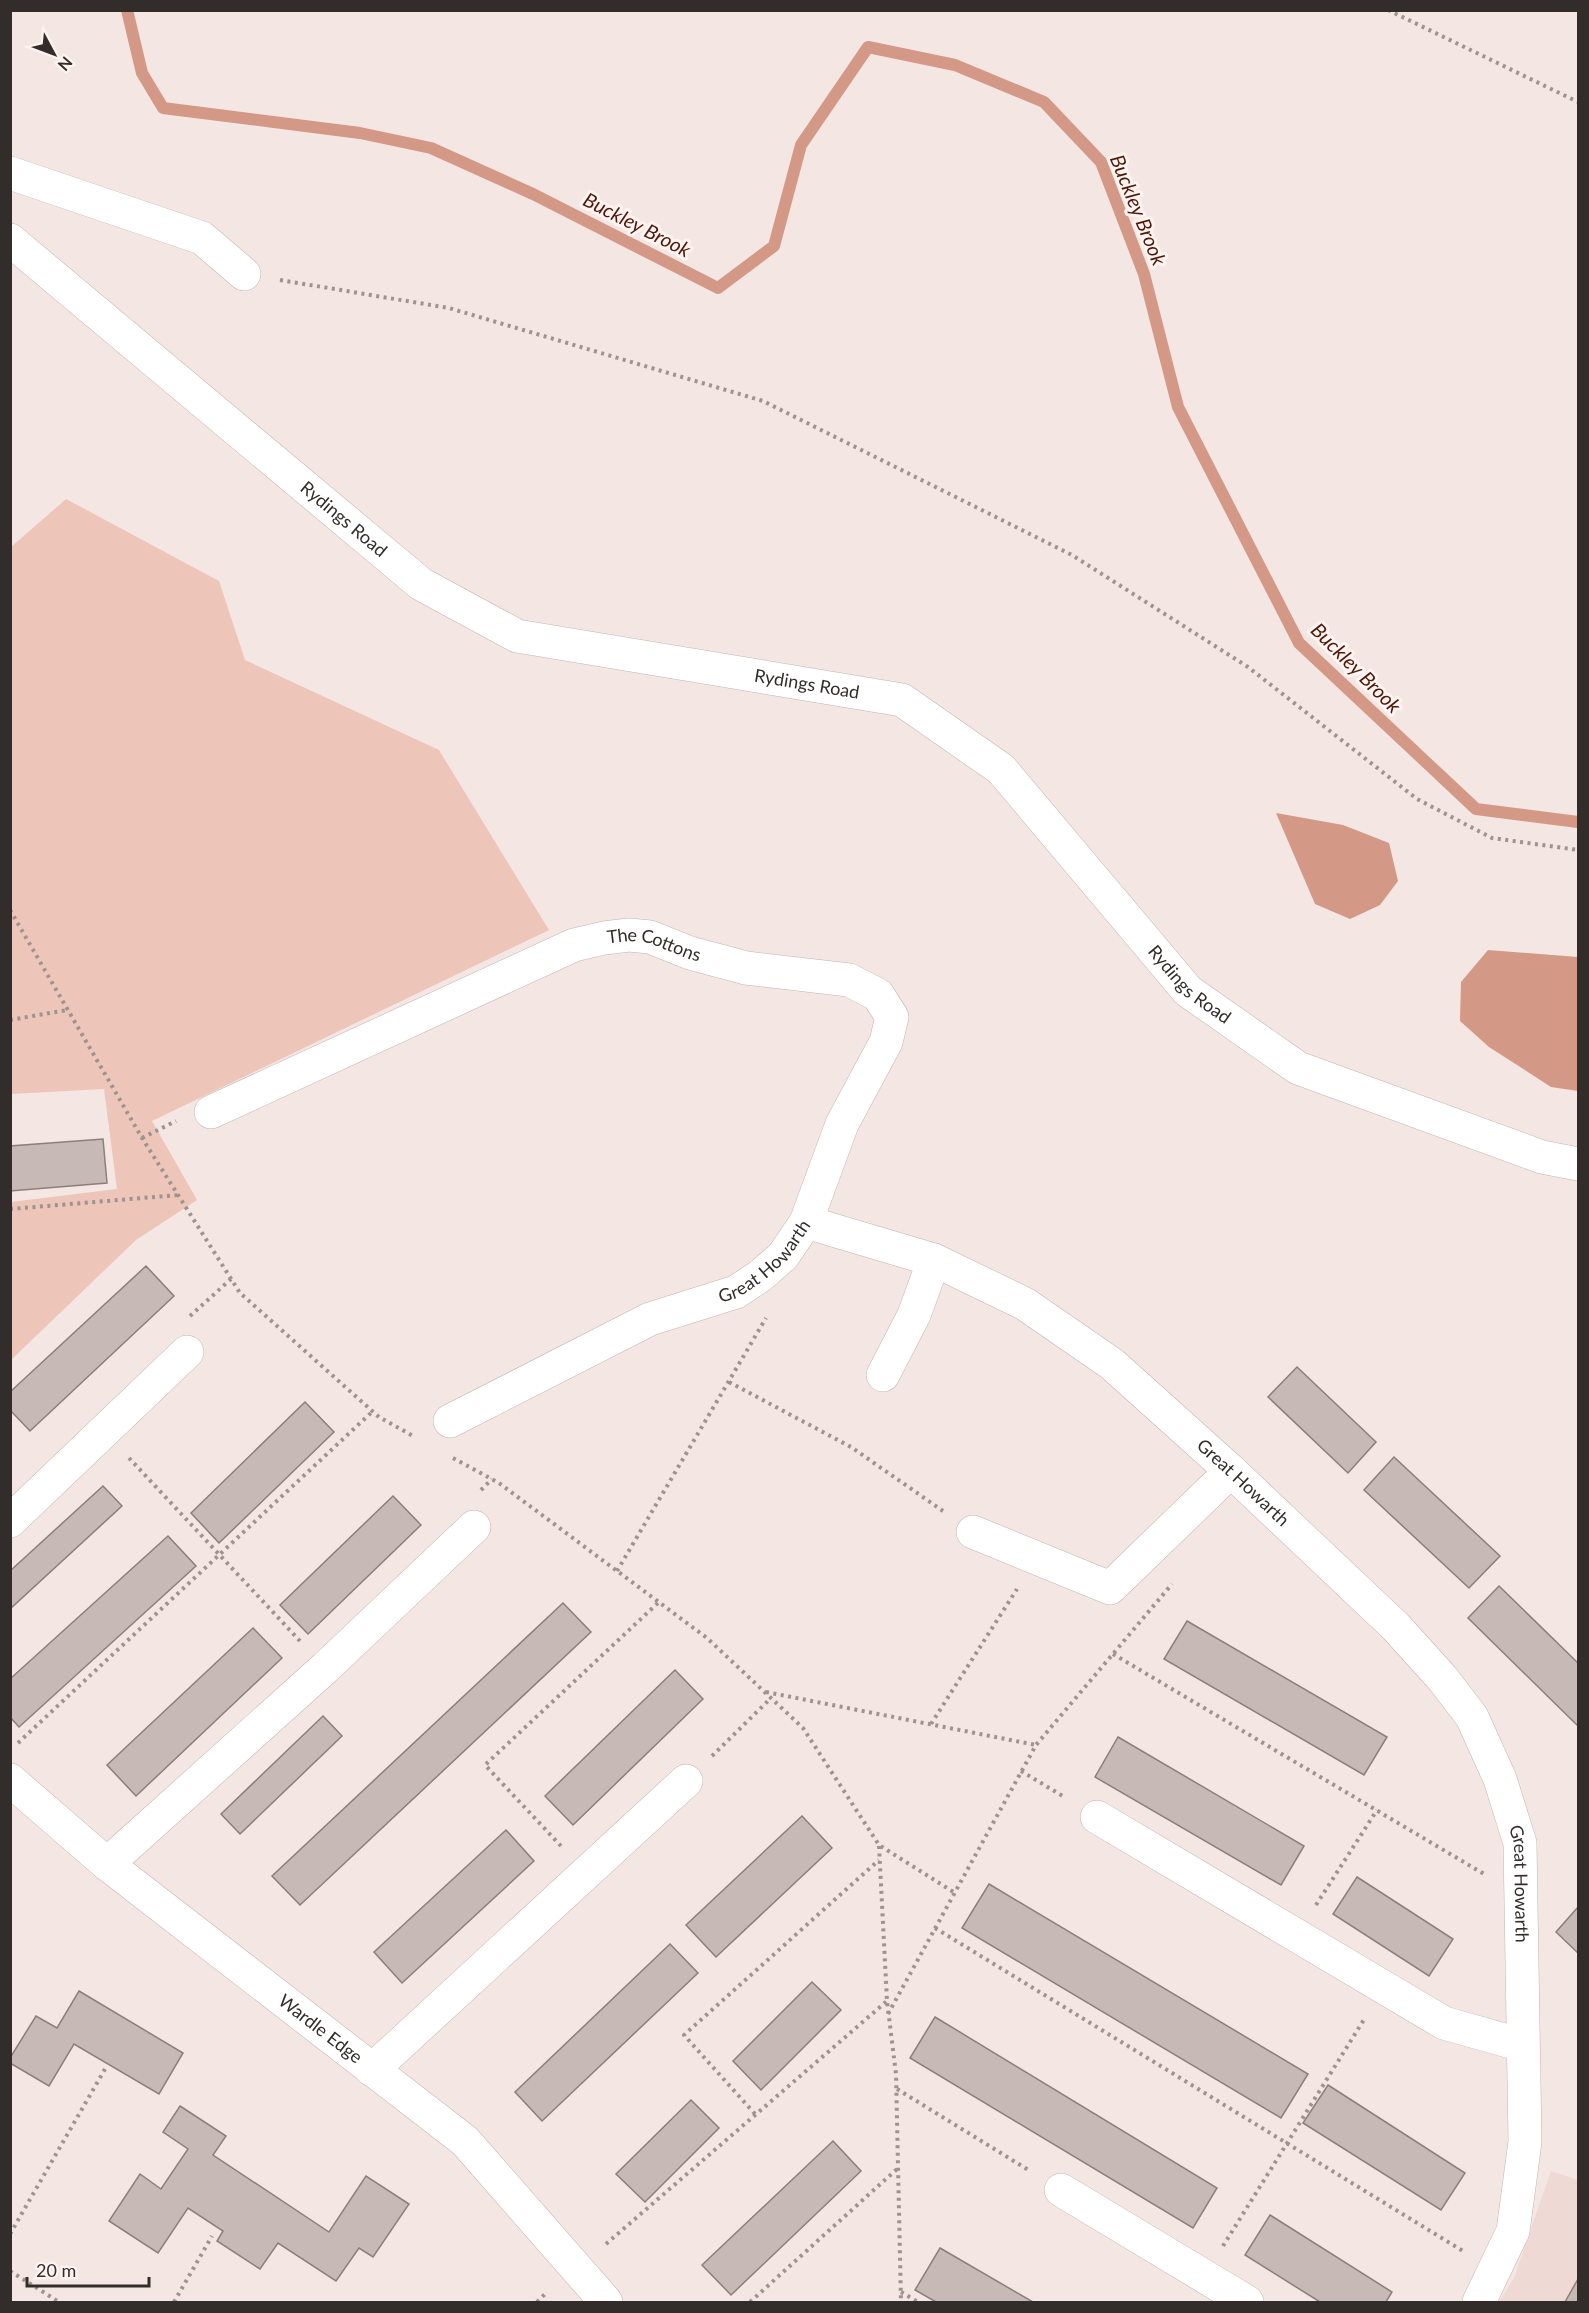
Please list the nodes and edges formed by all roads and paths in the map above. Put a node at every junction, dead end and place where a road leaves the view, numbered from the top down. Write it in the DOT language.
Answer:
graph roads {
  1 [pos="1388,10"];
  2 [pos="1578,102"];
  3 [pos="10,173"];
  4 [pos="10,240"];
  5 [pos="244,274"];
  6 [pos="1578,850"];
  7 [pos="67,1010"];
  8 [pos="10,1020"];
  9 [pos="211,1112"];
  10 [pos="1578,1164"];
  11 [pos="179,1196"];
  12 [pos="10,1209"];
  13 [pos="806,1222"];
  14 [pos="934,1260"];
  15 [pos="760,1276"];
  16 [pos="231,1280"];
  17 [pos="187,1352"];
  18 [pos="883,1375"];
  19 [pos="729,1382"];
  20 [pos="373,1412"];
  21 [pos="450,1420"];
  22 [pos="105,1431"];
  23 [pos="1231,1471"];
  24 [pos="10,1521"];
  25 [pos="474,1527"];
  26 [pos="973,1532"];
  27 [pos="218,1556"];
  28 [pos="1037,1558"];
  29 [pos="617,1571"];
  30 [pos="1179,1576"];
  31 [pos="659,1602"];
  32 [pos="1113,1654"];
  33 [pos="325,1668"];
  34 [pos="764,1692"];
  35 [pos="771,1698"];
  36 [pos="931,1724"];
  37 [pos="1036,1744"];
  38 [pos="10,1750"];
  39 [pos="1021,1771"];
  40 [pos="10,1780"];
  41 [pos="686,1781"];
  42 [pos="1377,1810"];
  43 [pos="1097,1816"];
  44 [pos="880,1860"];
  45 [pos="107,1864"];
  46 [pos="586,1873"];
  47 [pos="955,1893"];
  48 [pos="1521,1895"];
  49 [pos="935,1928"];
  50 [pos="1296,1935"];
  51 [pos="1385,1987"];
  52 [pos="887,2001"];
  53 [pos="888,2014"];
  54 [pos="1522,2045"];
  55 [pos="105,2070"];
  56 [pos="372,2070"];
  57 [pos="897,2090"];
  58 [pos="755,2114"];
  59 [pos="1287,2144"];
  60 [pos="898,2168"];
  61 [pos="1061,2190"];
  62 [pos="10,2234"];
  63 [pos="212,2236"];
  64 [pos="576,2269"];
  65 [pos="1495,2270"];
  66 [pos="10,2271"];
  67 [pos="1204,2276"];
  68 [pos="900,2292"];
  69 [pos="59,2302"];
  70 [pos="174,2302"];
  71 [pos="606,2302"];
  72 [pos="750,2302"];
  73 [pos="901,2302"];
  74 [pos="918,2302"];
  75 [pos="1247,2302"];
  76 [pos="1479,2302"];
  1 -- 2 [label="path"];
  3 -- 5 [label="street"];
  4 -- 10 [label="street, Rydings Road"];
  5 -- 6 [label="path"];
  7 -- 8 [label="path"];
  9 -- 13 [label="street, The Cottons"];
  11 -- 12 [label="path"];
  13 -- 14 [label="street, Great Howarth"];
  13 -- 15 [label="street, Great Howarth"];
  14 -- 18 [label="street"];
  14 -- 23 [label="street, Great Howarth"];
  15 -- 19 [label="path"];
  15 -- 21 [label="street, Great Howarth"];
  16 -- 17 [label="path"];
  17 -- 22 [label="street"];
  19 -- 26 [label="path"];
  19 -- 29 [label="path"];
  20 -- 27 [label="path"];
  22 -- 24 [label="street"];
  22 -- 27 [label="path"];
  23 -- 28 [label="street"];
  23 -- 48 [label="street, Great Howarth"];
  25 -- 33 [label="street"];
  26 -- 28 [label="street"];
  27 -- 33 [label="path"];
  27 -- 38 [label="path"];
  28 -- 36 [label="path"];
  30 -- 32 [label="path"];
  31 -- 46 [label="path"];
  32 -- 37 [label="path"];
  32 -- 42 [label="path"];
  33 -- 45 [label="street"];
  34 -- 36 [label="path"];
  35 -- 41 [label="path"];
  36 -- 37 [label="path"];
  37 -- 39 [label="path"];
  39 -- 43 [label="path"];
  39 -- 47 [label="path"];
  40 -- 45 [label="street, Wardle Edge"];
  41 -- 46 [label="street"];
  42 -- 48 [label="path"];
  42 -- 50 [label="path"];
  43 -- 50 [label="street"];
  44 -- 47 [label="path"];
  44 -- 52 [label="path"];
  44 -- 58 [label="path"];
  45 -- 56 [label="street, Wardle Edge"];
  46 -- 56 [label="street"];
  47 -- 49 [label="path"];
  48 -- 54 [label="street, Great Howarth"];
  49 -- 53 [label="path"];
  49 -- 59 [label="path"];
  50 -- 51 [label="street"];
  51 -- 54 [label="street"];
  51 -- 59 [label="path"];
  52 -- 53 [label="path"];
  52 -- 58 [label="path"];
  53 -- 57 [label="path"];
  54 -- 65 [label="street, Great Howarth"];
  55 -- 62 [label="path"];
  56 -- 64 [label="street, Wardle Edge"];
  57 -- 60 [label="path"];
  57 -- 61 [label="path"];
  58 -- 64 [label="path"];
  59 -- 65 [label="path"];
  59 -- 67 [label="path"];
  60 -- 68 [label="path"];
  60 -- 72 [label="path"];
  61 -- 67 [label="street"];
  63 -- 70 [label="path"];
  64 -- 71 [label="street, Wardle Edge"];
  65 -- 76 [label="street, Great Howarth"];
  66 -- 69 [label="path"];
  67 -- 75 [label="street"];
  68 -- 73 [label="path"];
  68 -- 74 [label="path"];
}
